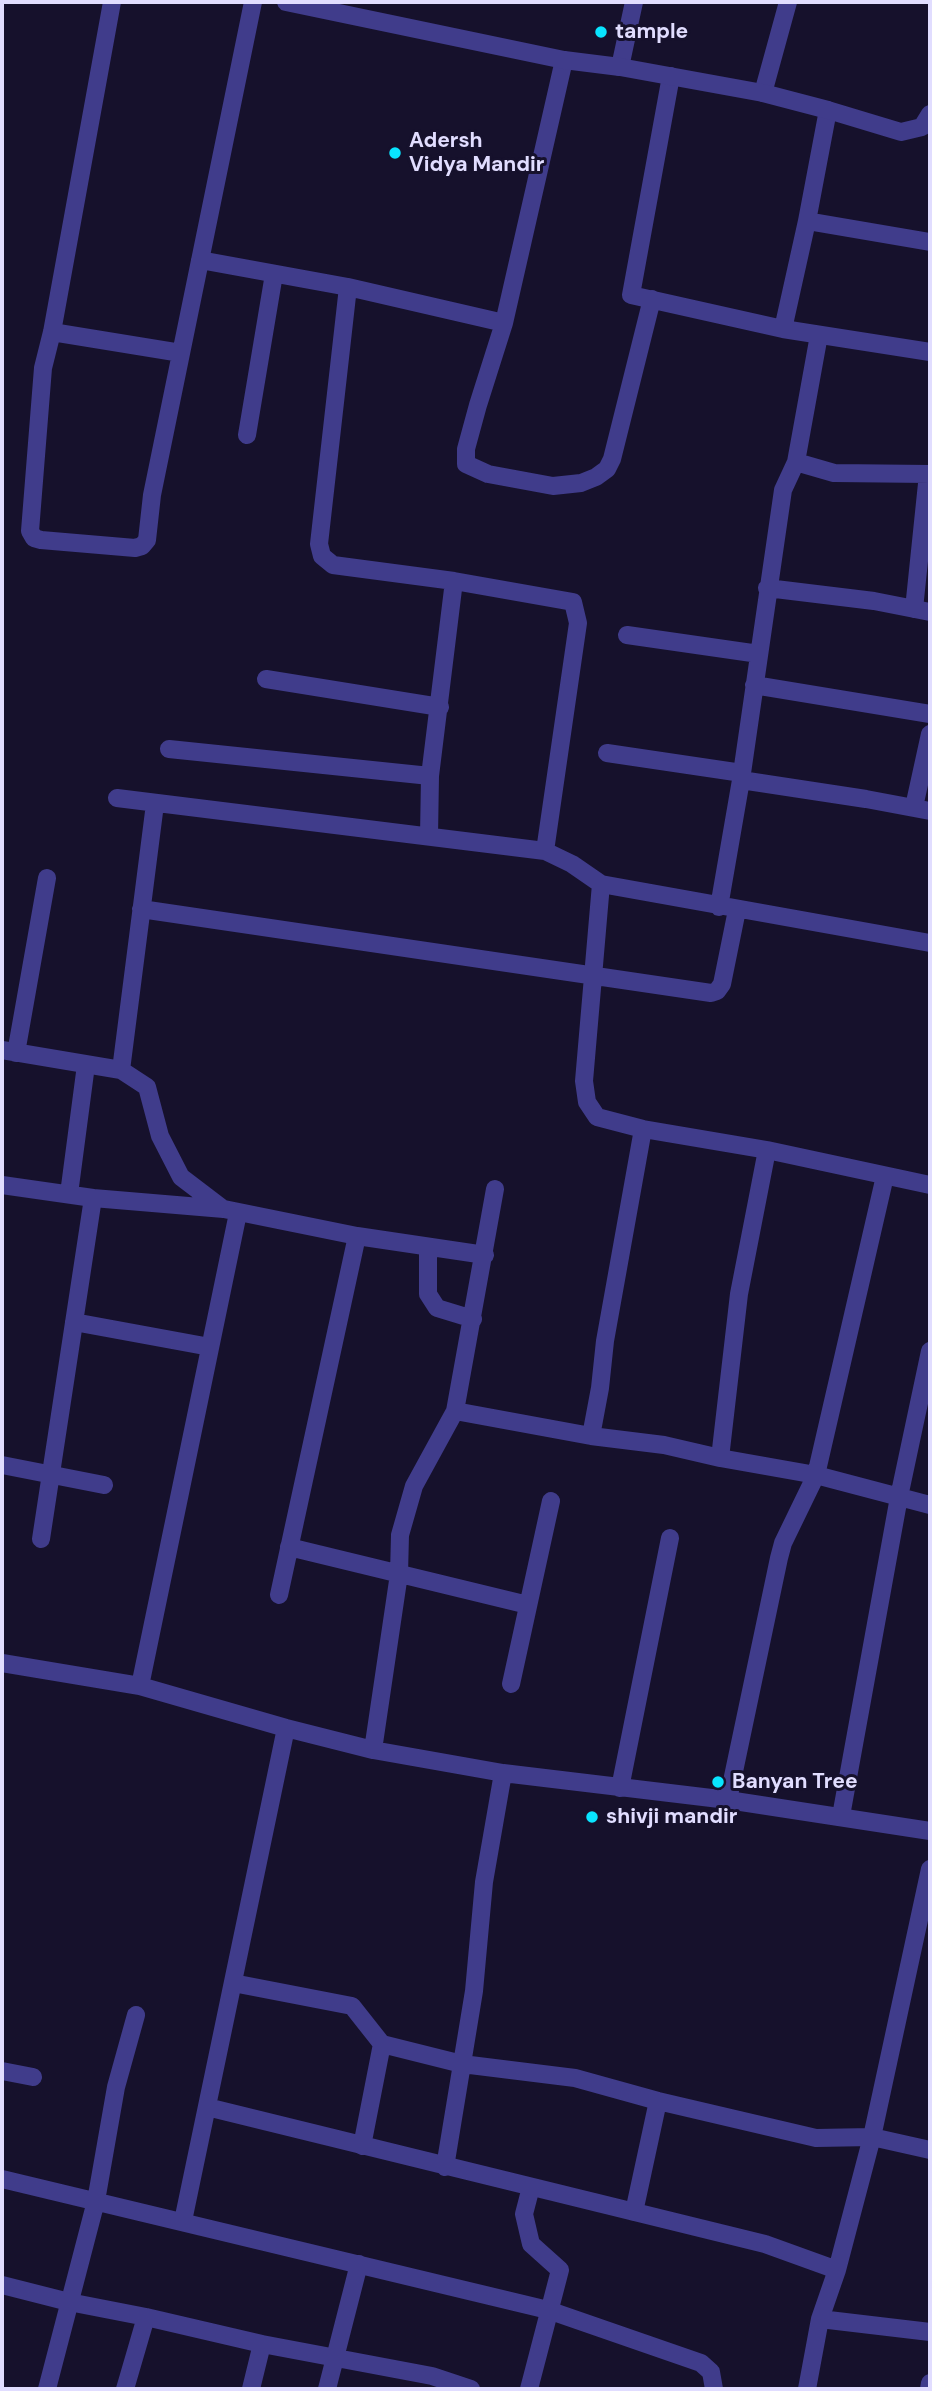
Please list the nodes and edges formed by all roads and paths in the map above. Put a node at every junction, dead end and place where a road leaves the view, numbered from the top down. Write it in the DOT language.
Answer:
graph roads {
  1 [pos="112,2"];
  2 [pos="253,2"];
  3 [pos="286,2"];
  4 [pos="634,2"];
  5 [pos="788,2"];
  6 [pos="564,61"];
  7 [pos="620,67"];
  8 [pos="671,76"];
  9 [pos="763,93"];
  10 [pos="828,110"];
  11 [pos="928,124"];
  12 [pos="807,221"];
  13 [pos="930,242"];
  14 [pos="200,260"];
  15 [pos="274,274"];
  16 [pos="348,287"];
  17 [pos="652,299"];
  18 [pos="504,323"];
  19 [pos="783,329"];
  20 [pos="52,332"];
  21 [pos="820,335"];
  22 [pos="930,352"];
  23 [pos="181,353"];
  24 [pos="247,435"];
  25 [pos="796,462"];
  26 [pos="929,474"];
  27 [pos="454,582"];
  28 [pos="767,588"];
  29 [pos="922,611"];
  30 [pos="627,635"];
  31 [pos="759,654"];
  32 [pos="266,679"];
  33 [pos="754,685"];
  34 [pos="440,707"];
  35 [pos="930,715"];
  36 [pos="930,734"];
  37 [pos="169,749"];
  38 [pos="607,754"];
  39 [pos="430,776"];
  40 [pos="741,776"];
  41 [pos="117,798"];
  42 [pos="155,804"];
  43 [pos="922,809"];
  44 [pos="429,836"];
  45 [pos="545,851"];
  46 [pos="47,878"];
  47 [pos="600,884"];
  48 [pos="728,908"];
  49 [pos="141,909"];
  50 [pos="930,943"];
  51 [pos="594,975"];
  52 [pos="9,1052"];
  53 [pos="86,1065"];
  54 [pos="121,1070"];
  55 [pos="643,1129"];
  56 [pos="766,1150"];
  57 [pos="885,1176"];
  58 [pos="2,1185"];
  59 [pos="930,1185"];
  60 [pos="495,1189"];
  61 [pos="69,1194"];
  62 [pos="93,1198"];
  63 [pos="231,1211"];
  64 [pos="357,1236"];
  65 [pos="428,1247"];
  66 [pos="485,1255"];
  67 [pos="473,1319"];
  68 [pos="74,1322"];
  69 [pos="210,1347"];
  70 [pos="930,1351"];
  71 [pos="456,1411"];
  72 [pos="591,1436"];
  73 [pos="720,1458"];
  74 [pos="2,1465"];
  75 [pos="52,1475"];
  76 [pos="816,1475"];
  77 [pos="104,1485"];
  78 [pos="899,1497"];
  79 [pos="551,1501"];
  80 [pos="930,1505"];
  81 [pos="670,1538"];
  82 [pos="41,1539"];
  83 [pos="289,1547"];
  84 [pos="399,1574"];
  85 [pos="279,1595"];
  86 [pos="528,1605"];
  87 [pos="2,1663"];
  88 [pos="511,1684"];
  89 [pos="140,1686"];
  90 [pos="286,1728"];
  91 [pos="373,1749"];
  92 [pos="503,1773"];
  93 [pos="620,1788"];
  94 [pos="728,1800"];
  95 [pos="841,1816"];
  96 [pos="930,1830"];
  97 [pos="930,1869"];
  98 [pos="233,1983"];
  99 [pos="136,2015"];
  100 [pos="382,2044"];
  101 [pos="462,2064"];
  102 [pos="2,2071"];
  103 [pos="33,2077"];
  104 [pos="658,2101"];
  105 [pos="207,2107"];
  106 [pos="872,2137"];
  107 [pos="362,2146"];
  108 [pos="930,2150"];
  109 [pos="444,2166"];
  110 [pos="2,2179"];
  111 [pos="531,2187"];
  112 [pos="96,2201"];
  113 [pos="634,2212"];
  114 [pos="183,2221"];
  115 [pos="359,2264"];
  116 [pos="837,2270"];
  117 [pos="2,2285"];
  118 [pos="69,2302"];
  119 [pos="548,2310"];
  120 [pos="146,2317"];
  121 [pos="820,2319"];
  122 [pos="930,2332"];
  123 [pos="262,2344"];
  124 [pos="335,2359"];
  125 [pos="430,2382"];
  126 [pos="930,2383"];
  127 [pos="47,2389"];
  128 [pos="125,2389"];
  129 [pos="251,2389"];
  130 [pos="327,2389"];
  131 [pos="471,2389"];
  132 [pos="529,2389"];
  133 [pos="713,2389"];
  134 [pos="807,2389"];
  135 [pos="929,2389"];
  1 -- 20 [label="street"];
  2 -- 14 [label="street"];
  3 -- 6 [label="street"];
  4 -- 7 [label="street"];
  5 -- 9 [label="street"];
  6 -- 7 [label="street"];
  6 -- 18 [label="street"];
  7 -- 8 [label="street"];
  8 -- 9 [label="street"];
  8 -- 17 [label="street"];
  9 -- 10 [label="street"];
  10 -- 11 [label="street"];
  10 -- 12 [label="street"];
  12 -- 13 [label="street"];
  12 -- 19 [label="street"];
  14 -- 15 [label="street"];
  14 -- 23 [label="street"];
  15 -- 16 [label="street"];
  15 -- 24 [label="street"];
  16 -- 18 [label="street"];
  16 -- 27 [label="street"];
  17 -- 18 [label="street"];
  17 -- 19 [label="street"];
  19 -- 21 [label="street"];
  20 -- 23 [label="street"];
  20 -- 23 [label="street"];
  21 -- 22 [label="street"];
  21 -- 25 [label="street"];
  25 -- 26 [label="street"];
  25 -- 28 [label="street"];
  26 -- 29 [label="street"];
  27 -- 34 [label="street"];
  27 -- 45 [label="street"];
  28 -- 29 [label="street"];
  28 -- 31 [label="street"];
  30 -- 31 [label="street"];
  31 -- 33 [label="street"];
  32 -- 34 [label="street"];
  33 -- 35 [label="street"];
  33 -- 40 [label="street"];
  34 -- 39 [label="street"];
  36 -- 43 [label="street"];
  37 -- 39 [label="street"];
  38 -- 40 [label="street"];
  39 -- 44 [label="street"];
  40 -- 43 [label="street"];
  40 -- 48 [label="street"];
  41 -- 42 [label="street"];
  42 -- 44 [label="street"];
  42 -- 49 [label="street"];
  44 -- 45 [label="street"];
  45 -- 47 [label="street"];
  46 -- 52 [label="street"];
  47 -- 48 [label="street"];
  47 -- 51 [label="street"];
  48 -- 50 [label="street"];
  48 -- 51 [label="street"];
  49 -- 51 [label="street"];
  49 -- 54 [label="street"];
  51 -- 55 [label="street"];
  52 -- 53 [label="street"];
  53 -- 54 [label="street"];
  53 -- 61 [label="street"];
  54 -- 63 [label="street"];
  55 -- 56 [label="street"];
  55 -- 72 [label="street"];
  56 -- 57 [label="street"];
  56 -- 73 [label="street"];
  57 -- 59 [label="street"];
  57 -- 76 [label="street"];
  58 -- 61 [label="street"];
  60 -- 66 [label="street"];
  61 -- 62 [label="street"];
  62 -- 63 [label="street"];
  62 -- 68 [label="street"];
  63 -- 64 [label="street"];
  63 -- 69 [label="street"];
  64 -- 65 [label="street"];
  64 -- 83 [label="street"];
  65 -- 66 [label="street"];
  65 -- 67 [label="street"];
  66 -- 67 [label="street"];
  67 -- 71 [label="street"];
  68 -- 69 [label="street"];
  68 -- 75 [label="street"];
  69 -- 89 [label="street"];
  70 -- 78 [label="street"];
  71 -- 72 [label="street"];
  71 -- 84 [label="street"];
  72 -- 73 [label="street"];
  73 -- 76 [label="street"];
  74 -- 75 [label="street"];
  75 -- 77 [label="street"];
  75 -- 82 [label="street"];
  76 -- 78 [label="street"];
  76 -- 94 [label="street"];
  78 -- 80 [label="street"];
  78 -- 95 [label="street"];
  79 -- 86 [label="street"];
  81 -- 93 [label="street"];
  83 -- 84 [label="street"];
  83 -- 85 [label="street"];
  84 -- 86 [label="street"];
  84 -- 91 [label="street"];
  86 -- 88 [label="street"];
  87 -- 89 [label="street"];
  89 -- 90 [label="street"];
  90 -- 91 [label="street"];
  90 -- 98 [label="street"];
  91 -- 92 [label="street"];
  92 -- 93 [label="street"];
  92 -- 101 [label="street"];
  93 -- 94 [label="street"];
  94 -- 95 [label="street"];
  95 -- 96 [label="street"];
  97 -- 106 [label="street"];
  98 -- 100 [label="street"];
  98 -- 105 [label="street"];
  99 -- 112 [label="street"];
  100 -- 101 [label="street"];
  100 -- 107 [label="street"];
  101 -- 104 [label="street"];
  101 -- 109 [label="street"];
  102 -- 103 [label="street"];
  104 -- 106 [label="street"];
  104 -- 113 [label="street"];
  105 -- 107 [label="street"];
  105 -- 114 [label="street"];
  106 -- 108 [label="street"];
  106 -- 116 [label="street"];
  107 -- 109 [label="street"];
  109 -- 111 [label="street"];
  110 -- 112 [label="street"];
  111 -- 113 [label="street"];
  111 -- 119 [label="street"];
  112 -- 114 [label="street"];
  112 -- 118 [label="street"];
  113 -- 116 [label="street"];
  114 -- 115 [label="street"];
  115 -- 119 [label="street"];
  115 -- 124 [label="street"];
  116 -- 121 [label="street"];
  117 -- 118 [label="street"];
  118 -- 120 [label="street"];
  118 -- 127 [label="street"];
  119 -- 132 [label="street"];
  119 -- 133 [label="street"];
  120 -- 123 [label="street"];
  120 -- 128 [label="street"];
  121 -- 122 [label="street"];
  121 -- 134 [label="street"];
  123 -- 124 [label="street"];
  123 -- 129 [label="street"];
  124 -- 125 [label="street"];
  124 -- 130 [label="street"];
  125 -- 131 [label="street"];
  126 -- 135 [label="street"];
}
